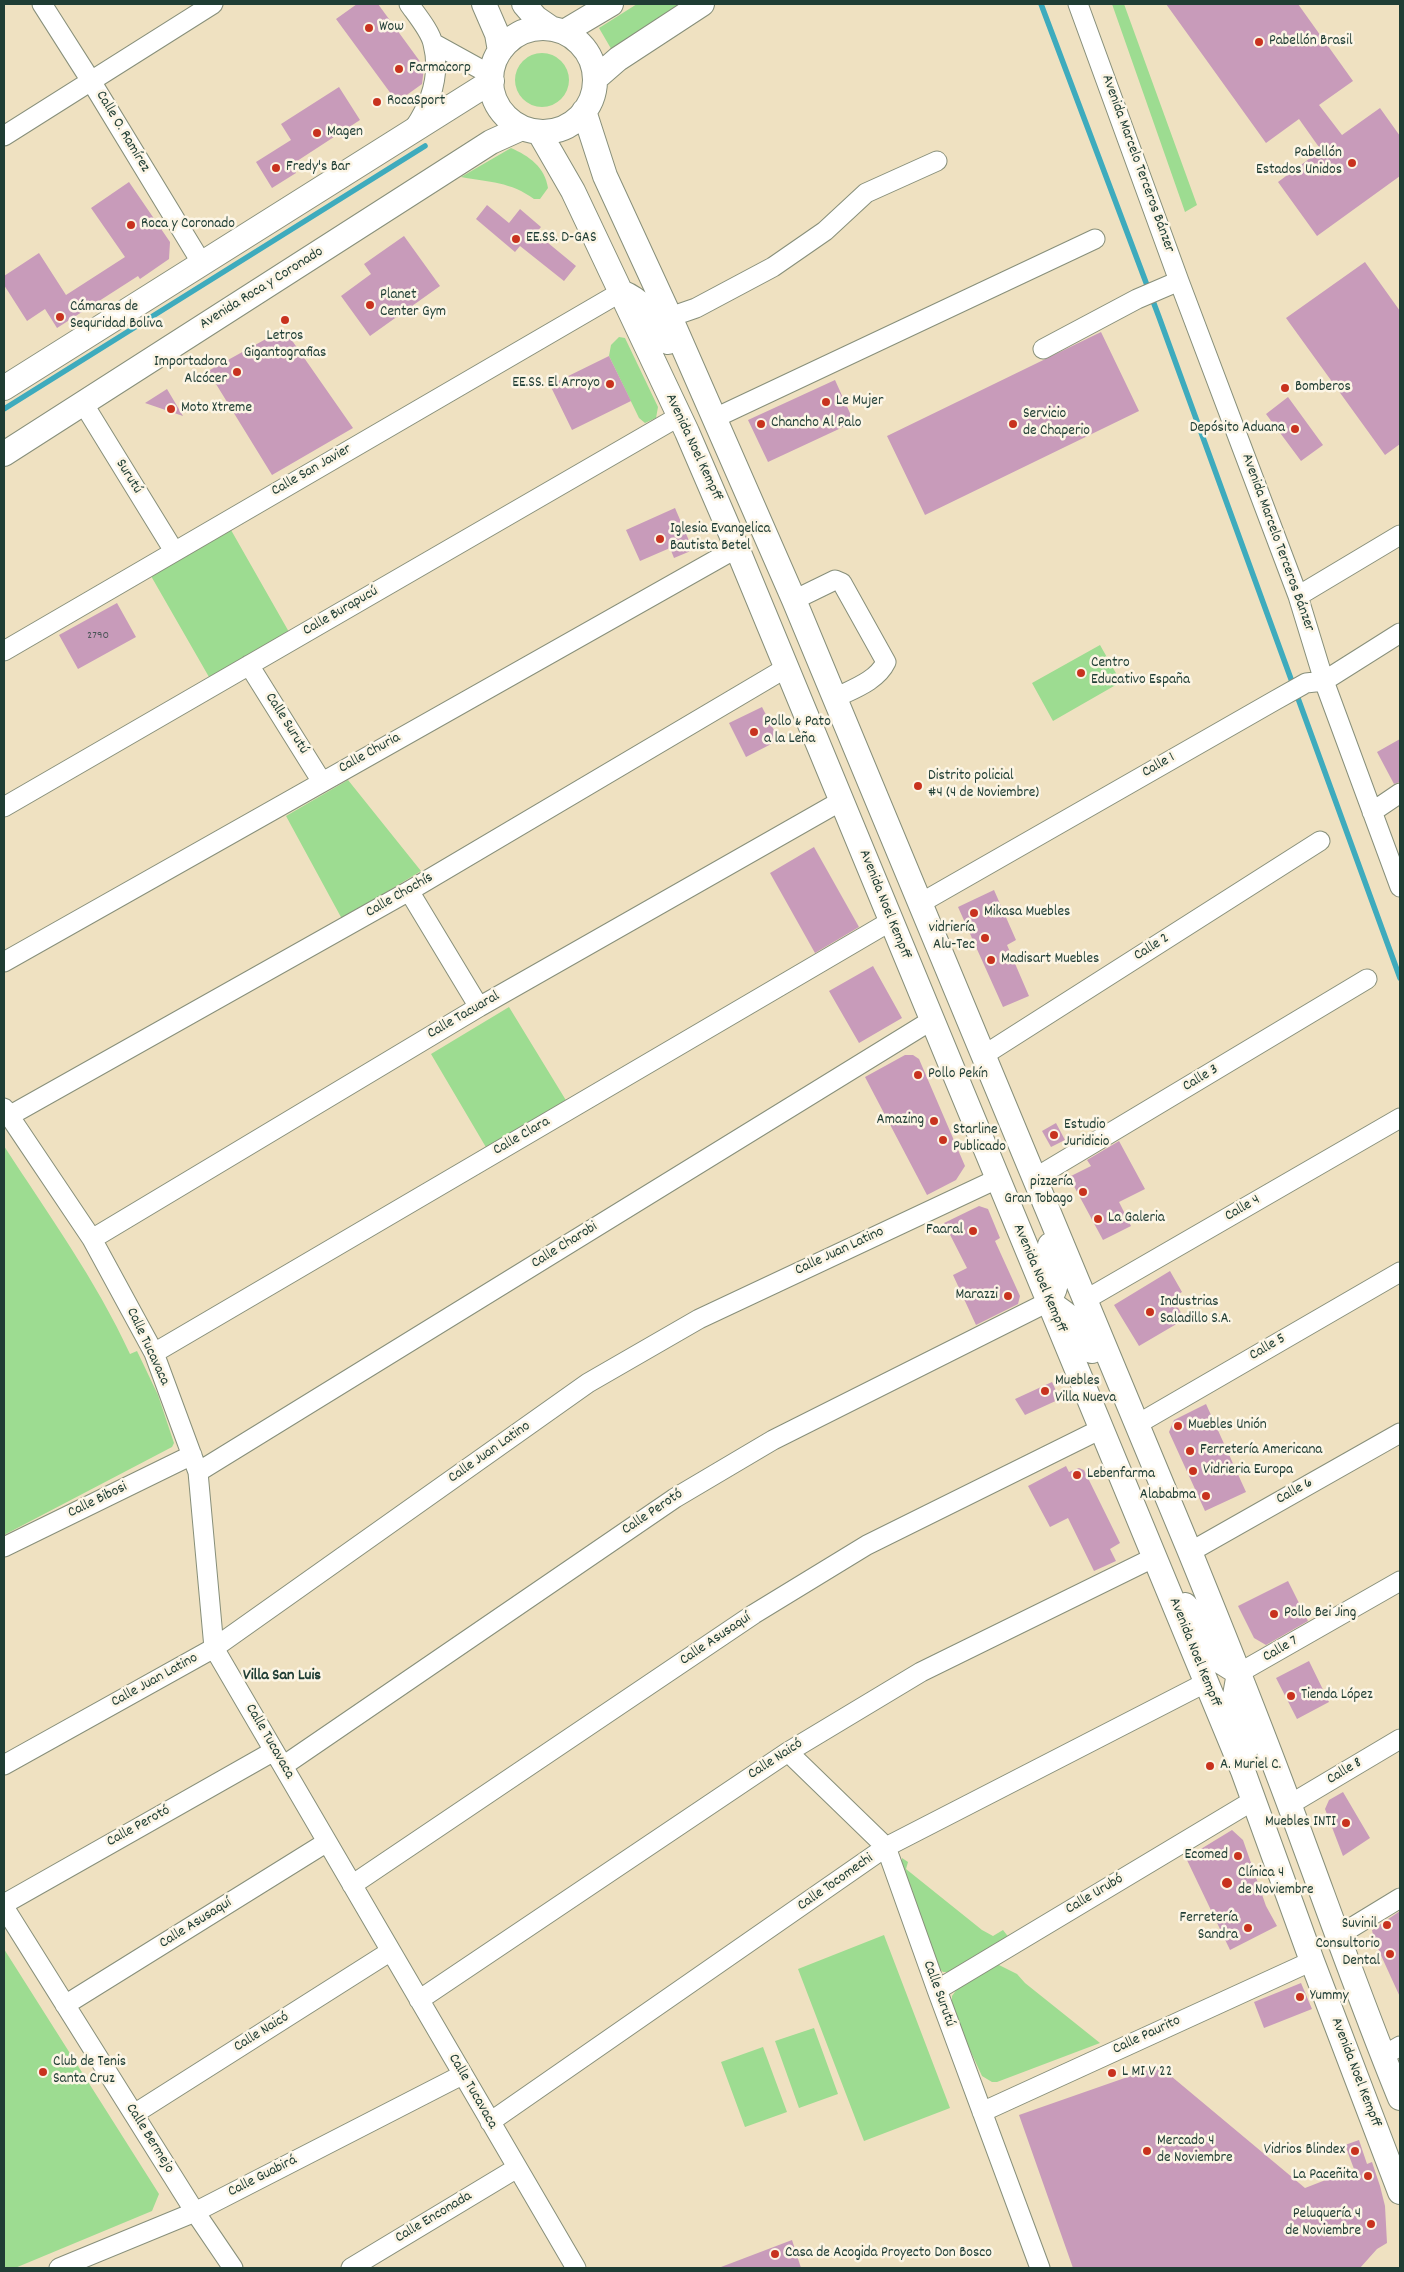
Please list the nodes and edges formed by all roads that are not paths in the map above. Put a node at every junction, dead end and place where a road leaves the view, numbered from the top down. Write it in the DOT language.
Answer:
graph roads {
  1 [pos="42,4"];
  2 [pos="212,4"];
  3 [pos="409,4"];
  4 [pos="484,4"];
  5 [pos="524,4"];
  6 [pos="610,4"];
  7 [pos="702,4"];
  8 [pos="1078,4"];
  9 [pos="558,31"];
  10 [pos="433,43"];
  11 [pos="500,51"];
  12 [pos="492,78"];
  13 [pos="595,79"];
  14 [pos="91,81"];
  15 [pos="584,111"];
  16 [pos="414,128"];
  17 [pos="530,130"];
  18 [pos="4,136"];
  19 [pos="937,161"];
  20 [pos="1095,239"];
  21 [pos="201,262"];
  22 [pos="1172,285"];
  23 [pos="621,292"];
  24 [pos="670,317"];
  25 [pos="1043,349"];
  26 [pos="698,379"];
  27 [pos="4,388"];
  28 [pos="82,403"];
  29 [pos="715,418"];
  30 [pos="682,424"];
  31 [pos="4,454"];
  32 [pos="749,498"];
  33 [pos="1400,535"];
  34 [pos="738,548"];
  35 [pos="174,551"];
  36 [pos="1298,596"];
  37 [pos="794,600"];
  38 [pos="1400,633"];
  39 [pos="4,651"];
  40 [pos="249,665"];
  41 [pos="786,668"];
  42 [pos="1315,682"];
  43 [pos="834,698"];
  44 [pos="322,782"];
  45 [pos="1400,793"];
  46 [pos="4,808"];
  47 [pos="845,809"];
  48 [pos="1372,812"];
  49 [pos="1320,841"];
  50 [pos="1400,887"];
  51 [pos="409,891"];
  52 [pos="919,904"];
  53 [pos="891,921"];
  54 [pos="4,962"];
  55 [pos="1367,980"];
  56 [pos="480,1007"];
  57 [pos="929,1014"];
  58 [pos="984,1055"];
  59 [pos="6,1112"];
  60 [pos="1400,1118"];
  61 [pos="997,1179"];
  62 [pos="1038,1185"];
  63 [pos="92,1239"];
  64 [pos="1400,1272"];
  65 [pos="1085,1300"];
  66 [pos="1048,1302"];
  67 [pos="154,1353"];
  68 [pos="1133,1415"];
  69 [pos="1101,1429"];
  70 [pos="1400,1433"];
  71 [pos="195,1463"];
  72 [pos="4,1547"];
  73 [pos="1190,1552"];
  74 [pos="1155,1558"];
  75 [pos="1400,1581"];
  76 [pos="1167,1585"];
  77 [pos="214,1648"];
  78 [pos="1239,1673"];
  79 [pos="1205,1683"];
  80 [pos="1400,1739"];
  81 [pos="788,1752"];
  82 [pos="279,1759"];
  83 [pos="4,1765"];
  84 [pos="1242,1771"];
  85 [pos="1254,1800"];
  86 [pos="1289,1806"];
  87 [pos="327,1842"];
  88 [pos="1305,1846"];
  89 [pos="886,1847"];
  90 [pos="352,1885"];
  91 [pos="1400,1898"];
  92 [pos="4,1905"];
  93 [pos="1336,1937"];
  94 [pos="391,1951"];
  95 [pos="1312,1961"];
  96 [pos="937,1990"];
  97 [pos="419,2000"];
  98 [pos="66,2005"];
  99 [pos="1392,2051"];
  100 [pos="462,2075"];
  101 [pos="1400,2098"];
  102 [pos="982,2112"];
  103 [pos="134,2114"];
  104 [pos="490,2122"];
  105 [pos="517,2168"];
  106 [pos="1400,2192"];
  107 [pos="195,2212"];
  108 [pos="59,2268"];
  109 [pos="233,2268"];
  110 [pos="351,2268"];
  111 [pos="576,2268"];
  112 [pos="1040,2268"];
  1 -- 14 [label="street, Calle O. Ramírez"];
  2 -- 14 [label="street"];
  3 -- 10 [label="street"];
  4 -- 11 [label="main road"];
  5 -- 9 [label="main road"];
  6 -- 9 [label="main road"];
  7 -- 13 [label="main road"];
  8 -- 22 [label="street, Avenida Marcelo Terceros Bánzer"];
  9 -- 11 [label="main road"];
  9 -- 13 [label="main road"];
  10 -- 12 [label="street"];
  10 -- 16 [label="street"];
  11 -- 12 [label="main road"];
  12 -- 16 [label="main road"];
  12 -- 17 [label="main road"];
  13 -- 15 [label="main road"];
  14 -- 18 [label="street"];
  14 -- 21 [label="street, Calle O. Ramírez"];
  15 -- 17 [label="main road"];
  15 -- 24 [label="main road, Avenida Noel Kempff"];
  16 -- 21 [label="main road"];
  17 -- 23 [label="main road, Avenida Noel Kempff"];
  17 -- 28 [label="main road, Avenida Roca y Coronado"];
  19 -- 24 [label="street"];
  20 -- 29 [label="street"];
  21 -- 27 [label="main road"];
  22 -- 25 [label="street"];
  22 -- 36 [label="street, Avenida Marcelo Terceros Bánzer"];
  23 -- 26 [label="main road"];
  23 -- 30 [label="main road, Avenida Noel Kempff"];
  23 -- 35 [label="street, Calle San Javier"];
  24 -- 26 [label="main road, Avenida Noel Kempff"];
  26 -- 29 [label="main road, Avenida Noel Kempff"];
  28 -- 31 [label="main road, Avenida Roca y Coronado"];
  28 -- 35 [label="street, Surutú"];
  29 -- 32 [label="main road, Avenida Noel Kempff"];
  30 -- 32 [label="main road"];
  30 -- 34 [label="main road, Avenida Noel Kempff"];
  30 -- 40 [label="street, Calle Burapucú"];
  32 -- 37 [label="main road, Avenida Noel Kempff"];
  33 -- 36 [label="street"];
  34 -- 37 [label="main road"];
  34 -- 41 [label="main road, Avenida Noel Kempff"];
  34 -- 44 [label="street, Calle Churia"];
  35 -- 39 [label="street, Calle San Javier"];
  36 -- 42 [label="street, Avenida Marcelo Terceros Bánzer"];
  37 -- 43 [label="main road, Avenida Noel Kempff"];
  37 -- 43 [label="street"];
  38 -- 42 [label="street, Calle 1"];
  40 -- 44 [label="street, Calle Surutú"];
  40 -- 46 [label="street, Calle Burapucú"];
  41 -- 47 [label="main road, Avenida Noel Kempff"];
  41 -- 51 [label="street, Calle Chochís"];
  42 -- 48 [label="street, Avenida Marcelo Terceros Bánzer"];
  42 -- 52 [label="street, Calle 1"];
  43 -- 52 [label="main road, Avenida Noel Kempff"];
  44 -- 54 [label="street, Calle Churia"];
  45 -- 48 [label="street"];
  47 -- 52 [label="main road"];
  47 -- 53 [label="main road, Avenida Noel Kempff"];
  47 -- 56 [label="street, Calle Tacuaral"];
  48 -- 50 [label="street, Avenida Marcelo Terceros Bánzer"];
  49 -- 58 [label="street, Calle 2"];
  51 -- 56 [label="street"];
  51 -- 59 [label="street, Calle Chochís"];
  52 -- 57 [label="main road"];
  52 -- 58 [label="main road, Avenida Noel Kempff"];
  53 -- 57 [label="main road, Avenida Noel Kempff"];
  53 -- 67 [label="street, Calle Clara"];
  55 -- 62 [label="street, Calle 3"];
  56 -- 63 [label="street, Calle Tacuaral"];
  57 -- 61 [label="main road, Avenida Noel Kempff"];
  57 -- 71 [label="street, Calle Charobi"];
  58 -- 62 [label="main road, Avenida Noel Kempff"];
  59 -- 63 [label="street, Calle Tucavaca"];
  60 -- 65 [label="street, Calle 4"];
  61 -- 66 [label="main road, Avenida Noel Kempff"];
  61 -- 77 [label="street, Calle Juan Latino"];
  62 -- 65 [label="main road, Avenida Noel Kempff"];
  62 -- 66 [label="main road"];
  63 -- 67 [label="street, Calle Tucavaca"];
  64 -- 68 [label="street, Calle 5"];
  65 -- 68 [label="main road, Avenida Noel Kempff"];
  66 -- 68 [label="main road"];
  66 -- 69 [label="main road, Avenida Noel Kempff"];
  66 -- 82 [label="street, Calle Perotó"];
  67 -- 71 [label="street, Calle Tucavaca"];
  68 -- 73 [label="main road, Avenida Noel Kempff"];
  69 -- 74 [label="main road, Avenida Noel Kempff"];
  69 -- 90 [label="street, Calle Asusaquí"];
  70 -- 73 [label="street, Calle 6"];
  71 -- 72 [label="street, Calle Bibosi"];
  71 -- 77 [label="street, Calle Tucavaca"];
  73 -- 78 [label="main road, Avenida Noel Kempff"];
  74 -- 76 [label="main road, Avenida Noel Kempff"];
  74 -- 81 [label="street, Calle Naicó"];
  75 -- 78 [label="street, Calle 7"];
  76 -- 78 [label="main road"];
  76 -- 79 [label="main road, Avenida Noel Kempff"];
  77 -- 82 [label="street, Calle Tucavaca"];
  77 -- 83 [label="street, Calle Juan Latino"];
  78 -- 84 [label="main road"];
  78 -- 86 [label="main road, Avenida Noel Kempff"];
  79 -- 84 [label="main road, Avenida Noel Kempff"];
  79 -- 89 [label="street, Calle Tocomechi"];
  80 -- 86 [label="street, Calle 8"];
  81 -- 89 [label="street, Calle Surutú"];
  81 -- 97 [label="street, Calle Naicó"];
  82 -- 87 [label="street, Calle Tucavaca"];
  82 -- 92 [label="street, Calle Perotó"];
  84 -- 85 [label="main road, Avenida Noel Kempff"];
  85 -- 95 [label="main road, Avenida Noel Kempff"];
  85 -- 96 [label="street, Calle Urubó"];
  86 -- 88 [label="main road, Avenida Noel Kempff"];
  87 -- 90 [label="street, Calle Tucavaca"];
  87 -- 98 [label="street, Calle Asusaquí"];
  88 -- 93 [label="main road, Avenida Noel Kempff"];
  88 -- 95 [label="main road"];
  89 -- 96 [label="street, Calle Surutú"];
  89 -- 104 [label="street, Calle Tocomechi"];
  90 -- 94 [label="street, Calle Tucavaca"];
  91 -- 93 [label="street"];
  92 -- 98 [label="street, Calle Bermejo"];
  93 -- 99 [label="main road, Avenida Noel Kempff"];
  94 -- 97 [label="street, Calle Tucavaca"];
  94 -- 103 [label="street, Calle Naicó"];
  95 -- 99 [label="main road"];
  95 -- 102 [label="street, Calle Paurito"];
  95 -- 106 [label="main road, Avenida Noel Kempff"];
  96 -- 102 [label="street, Calle Surutú"];
  97 -- 100 [label="street, Calle Tucavaca"];
  98 -- 103 [label="street, Calle Bermejo"];
  99 -- 101 [label="main road, Avenida Noel Kempff"];
  100 -- 104 [label="street, Calle Tucavaca"];
  100 -- 107 [label="street, Calle Guabirá"];
  102 -- 112 [label="street, Calle Surutú"];
  103 -- 107 [label="street, Calle Bermejo"];
  104 -- 105 [label="street, Calle Tucavaca"];
  105 -- 110 [label="street, Calle Enconada"];
  105 -- 111 [label="street, Calle Tucavaca"];
  107 -- 108 [label="street, Calle Guabirá"];
  107 -- 109 [label="street, Calle Bermejo"];
}
